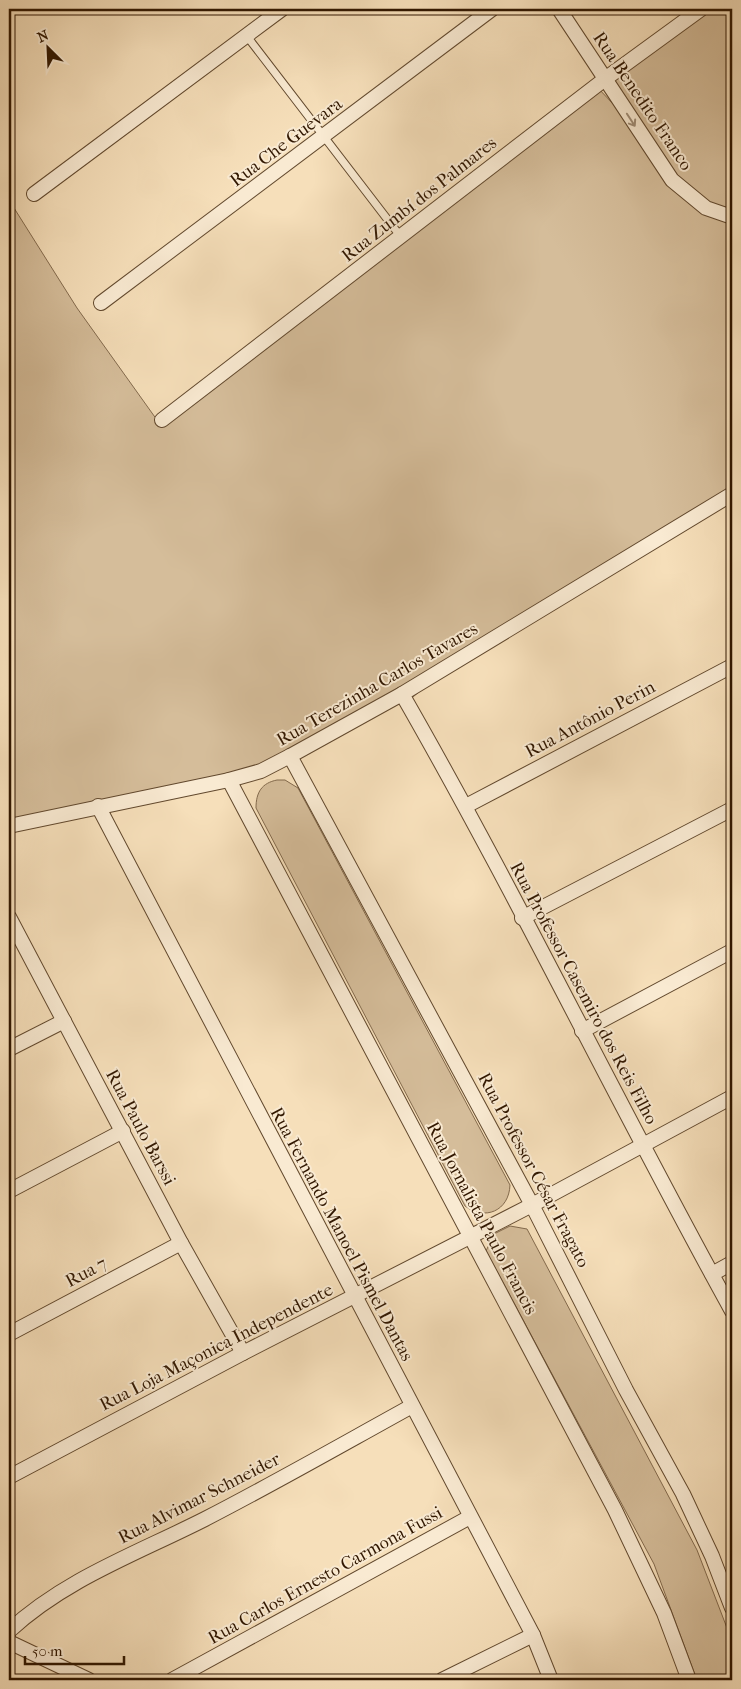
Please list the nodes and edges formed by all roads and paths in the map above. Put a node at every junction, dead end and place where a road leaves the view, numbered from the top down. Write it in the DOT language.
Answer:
graph roads {
  1 [pos="282,9"];
  2 [pos="492,9"];
  3 [pos="559,9"];
  4 [pos="701,9"];
  5 [pos="246,35"];
  6 [pos="605,79"];
  7 [pos="324,137"];
  8 [pos="34,194"];
  9 [pos="732,218"];
  10 [pos="401,237"];
  11 [pos="101,303"];
  12 [pos="162,420"];
  13 [pos="732,494"];
  14 [pos="732,666"];
  15 [pos="402,694"];
  16 [pos="290,756"];
  17 [pos="229,780"];
  18 [pos="98,806"];
  19 [pos="466,806"];
  20 [pos="732,809"];
  21 [pos="9,826"];
  22 [pos="9,917"];
  23 [pos="522,918"];
  24 [pos="732,951"];
  25 [pos="64,1021"];
  26 [pos="582,1031"];
  27 [pos="9,1049"];
  28 [pos="732,1096"];
  29 [pos="123,1131"];
  30 [pos="642,1144"];
  31 [pos="9,1191"];
  32 [pos="532,1204"];
  33 [pos="471,1236"];
  34 [pos="181,1243"];
  35 [pos="732,1263"];
  36 [pos="712,1274"];
  37 [pos="354,1297"];
  38 [pos="732,1310"];
  39 [pos="9,1334"];
  40 [pos="243,1353"];
  41 [pos="412,1406"];
  42 [pos="9,1477"];
  43 [pos="470,1517"];
  44 [pos="732,1608"];
  45 [pos="9,1631"];
  46 [pos="532,1635"];
  47 [pos="9,1642"];
  48 [pos="90,1680"];
  49 [pos="172,1680"];
  50 [pos="442,1680"];
  51 [pos="551,1680"];
  52 [pos="688,1680"];
  1 -- 5 [label="street"];
  2 -- 7 [label="street, Rua Che Guevara"];
  3 -- 6 [label="street, Rua Benedito Franco"];
  4 -- 6 [label="street, Rua Zumbí dos Palmares"];
  5 -- 7 [label="lane"];
  5 -- 8 [label="street"];
  6 -- 9 [label="street, Rua Benedito Franco, one-way"];
  6 -- 10 [label="street, Rua Zumbí dos Palmares"];
  7 -- 10 [label="lane"];
  7 -- 11 [label="street, Rua Che Guevara"];
  10 -- 12 [label="street, Rua Zumbí dos Palmares"];
  13 -- 15 [label="street, Rua Terezinha Carlos Tavares"];
  14 -- 19 [label="street, Rua Antônio Perin"];
  15 -- 16 [label="street, Rua Terezinha Carlos Tavares"];
  15 -- 19 [label="street, Rua Professor Casemiro dos Reis Filho"];
  16 -- 17 [label="street, Rua Terezinha Carlos Tavares"];
  16 -- 32 [label="street, Rua Professor César Fragato"];
  17 -- 18 [label="street, Rua Terezinha Carlos Tavares"];
  17 -- 33 [label="street, Rua Jornalista Paulo Francis"];
  18 -- 21 [label="street, Rua Terezinha Carlos Tavares"];
  18 -- 37 [label="street, Rua Fernando Manoel Pismel Dantas"];
  19 -- 23 [label="street, Rua Professor Casemiro dos Reis Filho"];
  20 -- 23 [label="street"];
  22 -- 25 [label="street, Rua Paulo Barssi"];
  23 -- 26 [label="street, Rua Professor Casemiro dos Reis Filho"];
  24 -- 26 [label="street"];
  25 -- 27 [label="street"];
  25 -- 29 [label="street, Rua Paulo Barssi"];
  26 -- 30 [label="street, Rua Professor Casemiro dos Reis Filho"];
  28 -- 30 [label="street, Rua Loja Maçonica Independente"];
  29 -- 31 [label="street"];
  29 -- 34 [label="street, Rua Paulo Barssi"];
  30 -- 32 [label="street, Rua Loja Maçonica Independente"];
  30 -- 36 [label="street, Rua Professor Casemiro dos Reis Filho"];
  32 -- 33 [label="street, Rua Loja Maçonica Independente"];
  32 -- 44 [label="street, Rua Professor César Fragato"];
  33 -- 37 [label="street, Rua Loja Maçonica Independente"];
  33 -- 52 [label="street, Rua Jornalista Paulo Francis"];
  34 -- 39 [label="street, Rua 7"];
  34 -- 40 [label="street, Rua Paulo Barssi"];
  35 -- 36 [label="street"];
  36 -- 38 [label="street, Rua Professor Casemiro dos Reis Filho"];
  37 -- 40 [label="street, Rua Loja Maçonica Independente"];
  37 -- 41 [label="street, Rua Fernando Manoel Pismel Dantas"];
  40 -- 42 [label="street, Rua Loja Maçonica Independente"];
  41 -- 43 [label="street, Rua Fernando Manoel Pismel Dantas"];
  41 -- 45 [label="street, Rua Alvimar Schneider"];
  43 -- 46 [label="street, Rua Fernando Manoel Pismel Dantas"];
  43 -- 49 [label="street, Rua Carlos Ernesto Carmona Fussi"];
  46 -- 50 [label="street"];
  46 -- 51 [label="street, Rua Fernando Manoel Pismel Dantas"];
  47 -- 48 [label="street"];
}
